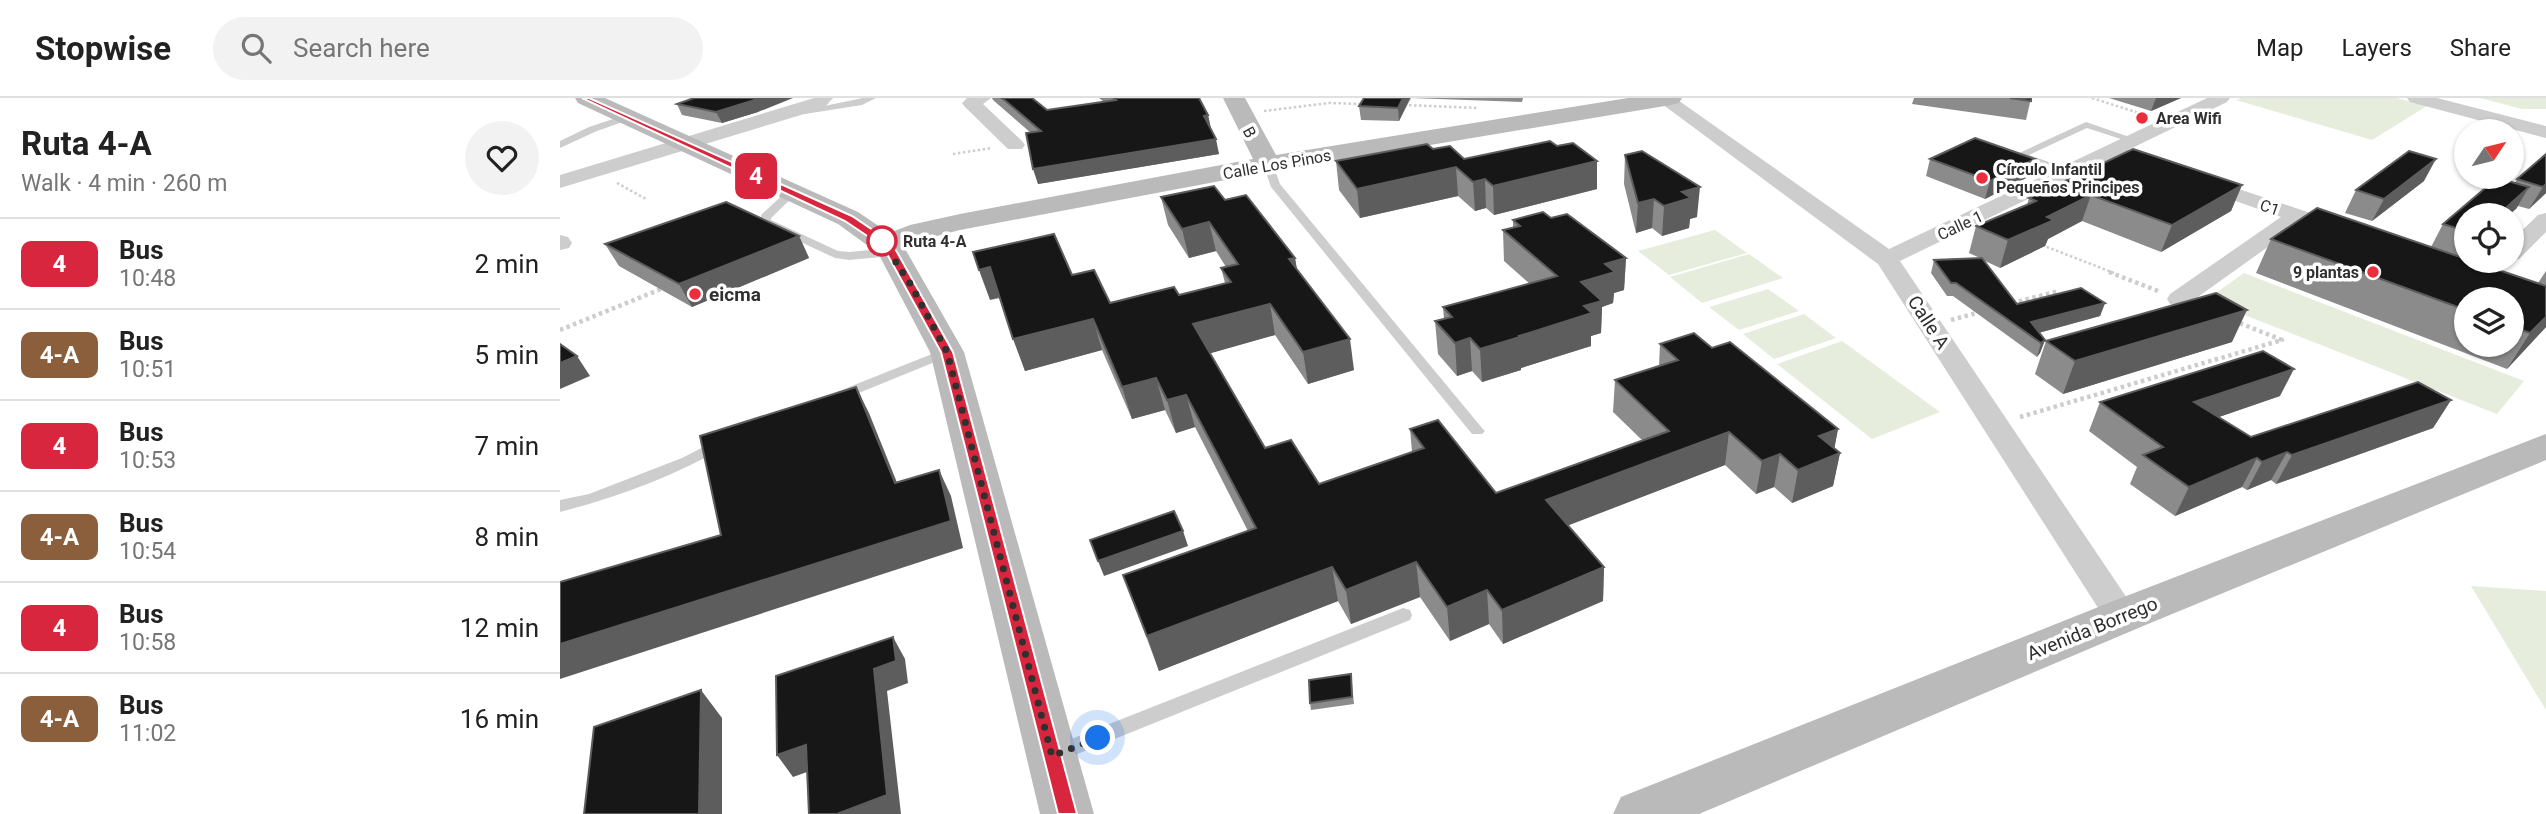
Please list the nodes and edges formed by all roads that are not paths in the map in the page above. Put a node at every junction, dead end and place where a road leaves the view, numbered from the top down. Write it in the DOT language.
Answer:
graph roads {
  1 [pos="824,98"];
  2 [pos="872,98"];
  3 [pos="982,98"];
  4 [pos="1666,98"];
  5 [pos="2221,98"];
  6 [pos="2416,98"];
  7 [pos="602,103"];
  8 [pos="1237,106"];
  9 [pos="785,114"];
  10 [pos="2546,132"];
  11 [pos="2136,141"];
  12 [pos="685,144"];
  13 [pos="560,145"];
  14 [pos="1014,145"];
  15 [pos="2113,152"];
  16 [pos="1268,164"];
  17 [pos="2070,173"];
  18 [pos="560,182"];
  19 [pos="2297,216"];
  20 [pos="2546,220"];
  21 [pos="2359,237"];
  22 [pos="2524,241"];
  23 [pos="889,248"];
  24 [pos="1887,259"];
  25 [pos="2179,299"];
  26 [pos="947,352"];
  27 [pos="828,400"];
  28 [pos="1477,431"];
  29 [pos="735,438"];
  30 [pos="2546,446"];
  31 [pos="560,506"];
  32 [pos="1403,615"];
  33 [pos="2121,616"];
  34 [pos="1052,756"];
  35 [pos="1068,814"];
  36 [pos="1640,814"];
  1 -- 9 [label="street"];
  2 -- 9 [label="lane"];
  3 -- 14 [label="street"];
  4 -- 16 [label="street, Calle Los Pinos"];
  4 -- 24 [label="street, Calle A"];
  5 -- 11 [label="street, Calle 1"];
  6 -- 10 [label="street"];
  7 -- 12 [label="street"];
  7 -- 13 [label="lane"];
  8 -- 16 [label="street, B"];
  9 -- 12 [label="street"];
  11 -- 15 [label="street, Calle 1"];
  11 -- 17 [label="lane"];
  12 -- 18 [label="street"];
  12 -- 23 [label="street"];
  15 -- 17 [label="street, Calle 1"];
  15 -- 19 [label="street, C1"];
  16 -- 23 [label="street, Calle Los Pinos"];
  16 -- 28 [label="lane"];
  17 -- 24 [label="street, Calle 1"];
  19 -- 21 [label="street, C1"];
  19 -- 25 [label="street"];
  20 -- 22 [label="street"];
  23 -- 26 [label="street"];
  24 -- 33 [label="street, Calle A"];
  26 -- 27 [label="lane"];
  26 -- 34 [label="street"];
  29 -- 31 [label="lane"];
  30 -- 33 [label="street, Avenida Borrego"];
  32 -- 34 [label="lane"];
  33 -- 36 [label="street, Avenida Borrego"];
  34 -- 35 [label="street"];
}
